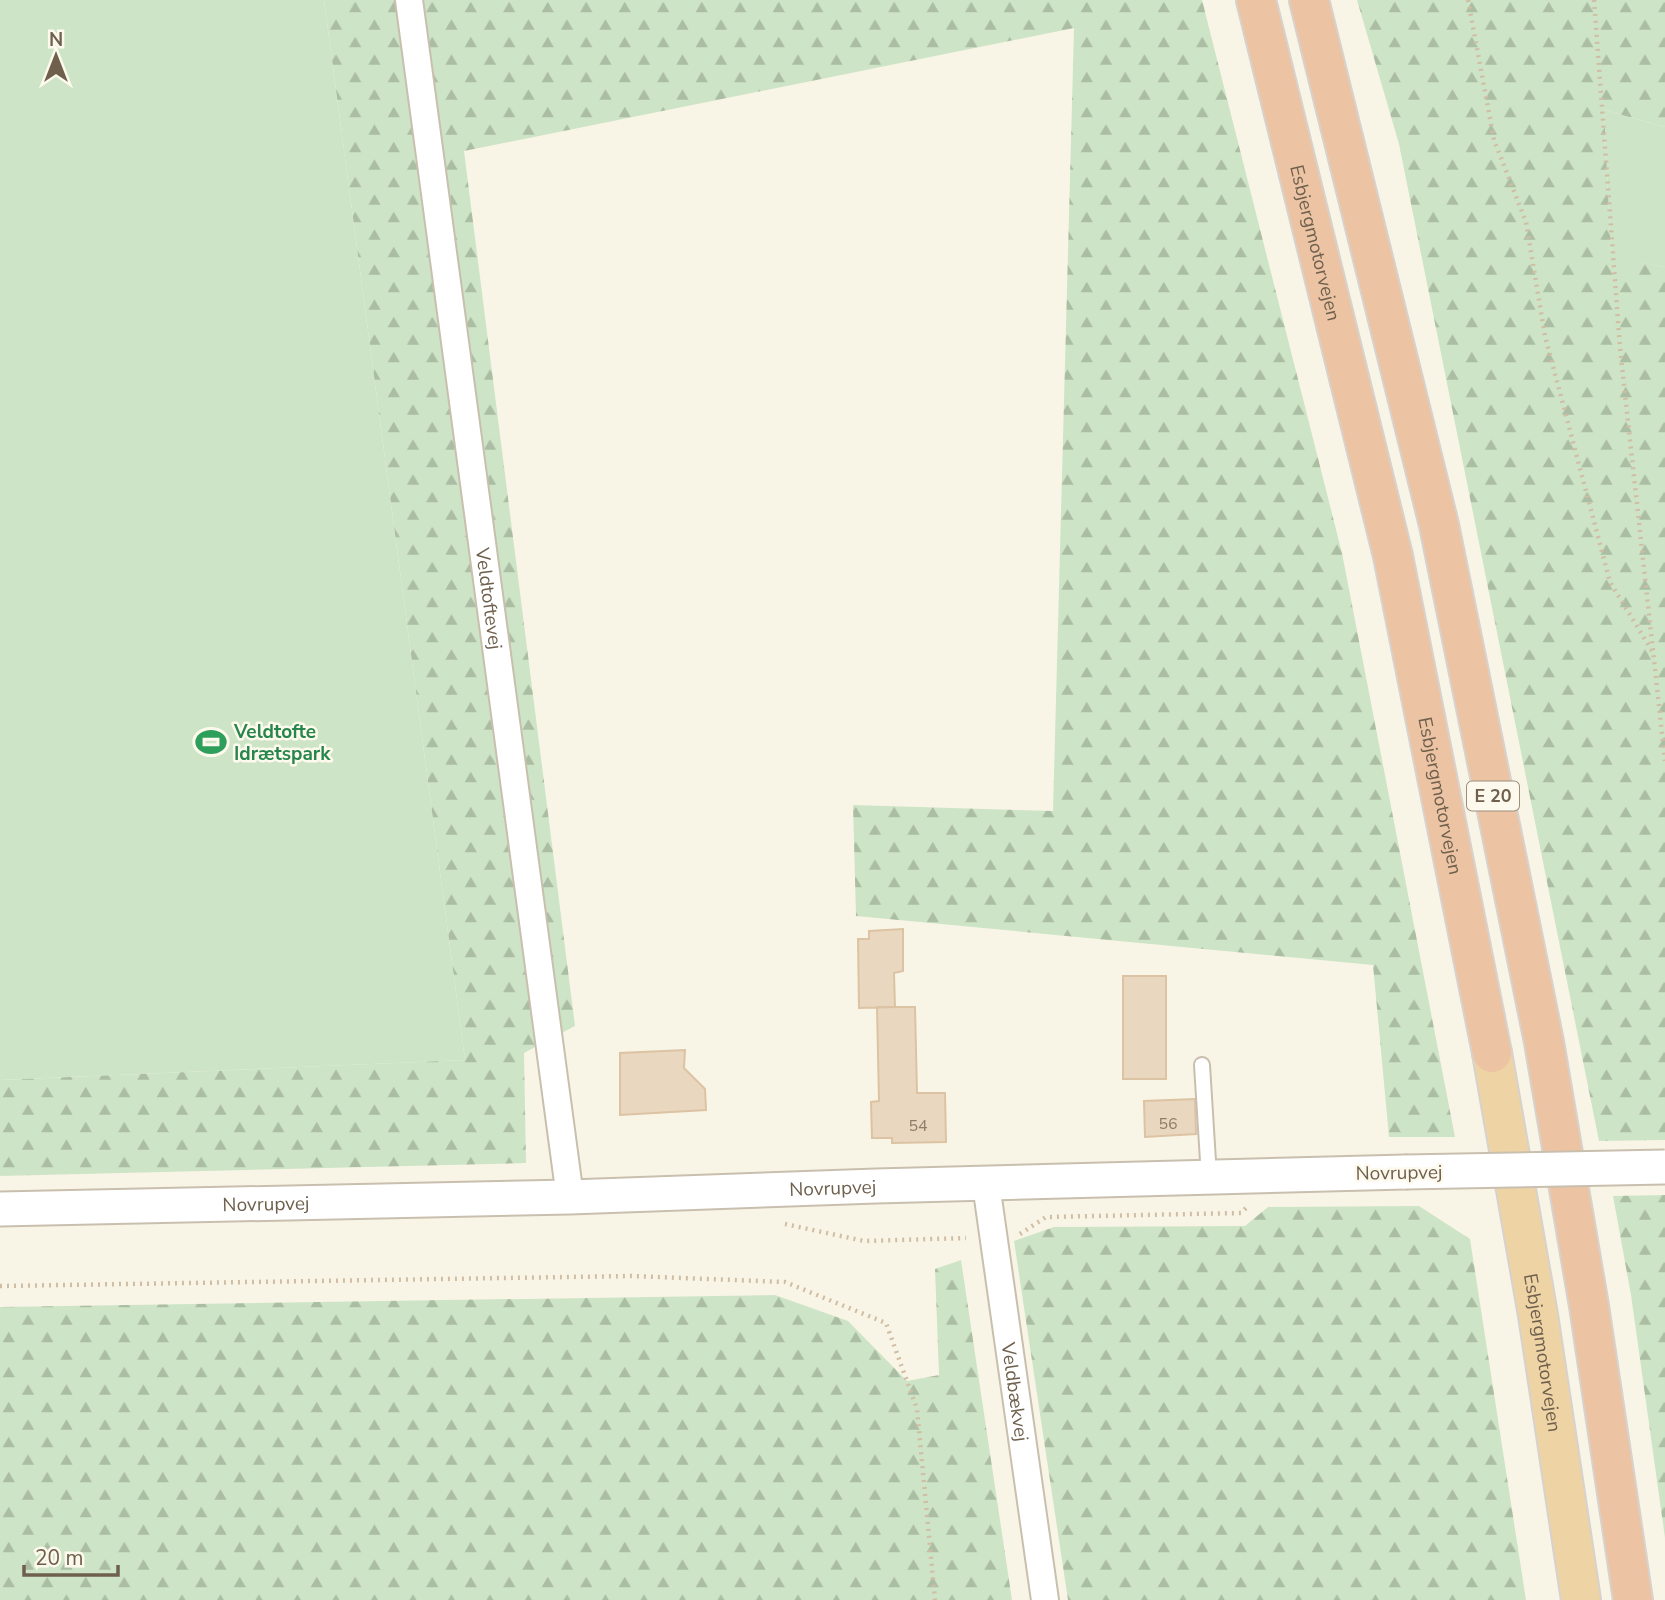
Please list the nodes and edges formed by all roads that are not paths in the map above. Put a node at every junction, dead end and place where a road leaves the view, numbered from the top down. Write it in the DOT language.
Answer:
graph roads {
  1 [pos="409,0"];
  2 [pos="1256,0"];
  3 [pos="1310,0"];
  4 [pos="1202,1065"];
  5 [pos="1665,1167"];
  6 [pos="1209,1177"];
  7 [pos="986,1184"];
  8 [pos="570,1197"];
  9 [pos="0,1209"];
  10 [pos="1045,1600"];
  11 [pos="1581,1600"];
  12 [pos="1633,1600"];
  1 -- 8 [label="street, Veldtoftevej"];
  2 -- 11 [label="highway, Esbjergmotorvejen / E 20"];
  3 -- 12 [label="highway, E 20"];
  4 -- 6 [label="lane"];
  5 -- 6 [label="street, Novrupvej, bridge"];
  6 -- 7 [label="street, Novrupvej"];
  7 -- 8 [label="street, Novrupvej"];
  7 -- 10 [label="street, Veldbækvej"];
  8 -- 9 [label="street, Novrupvej"];
}
